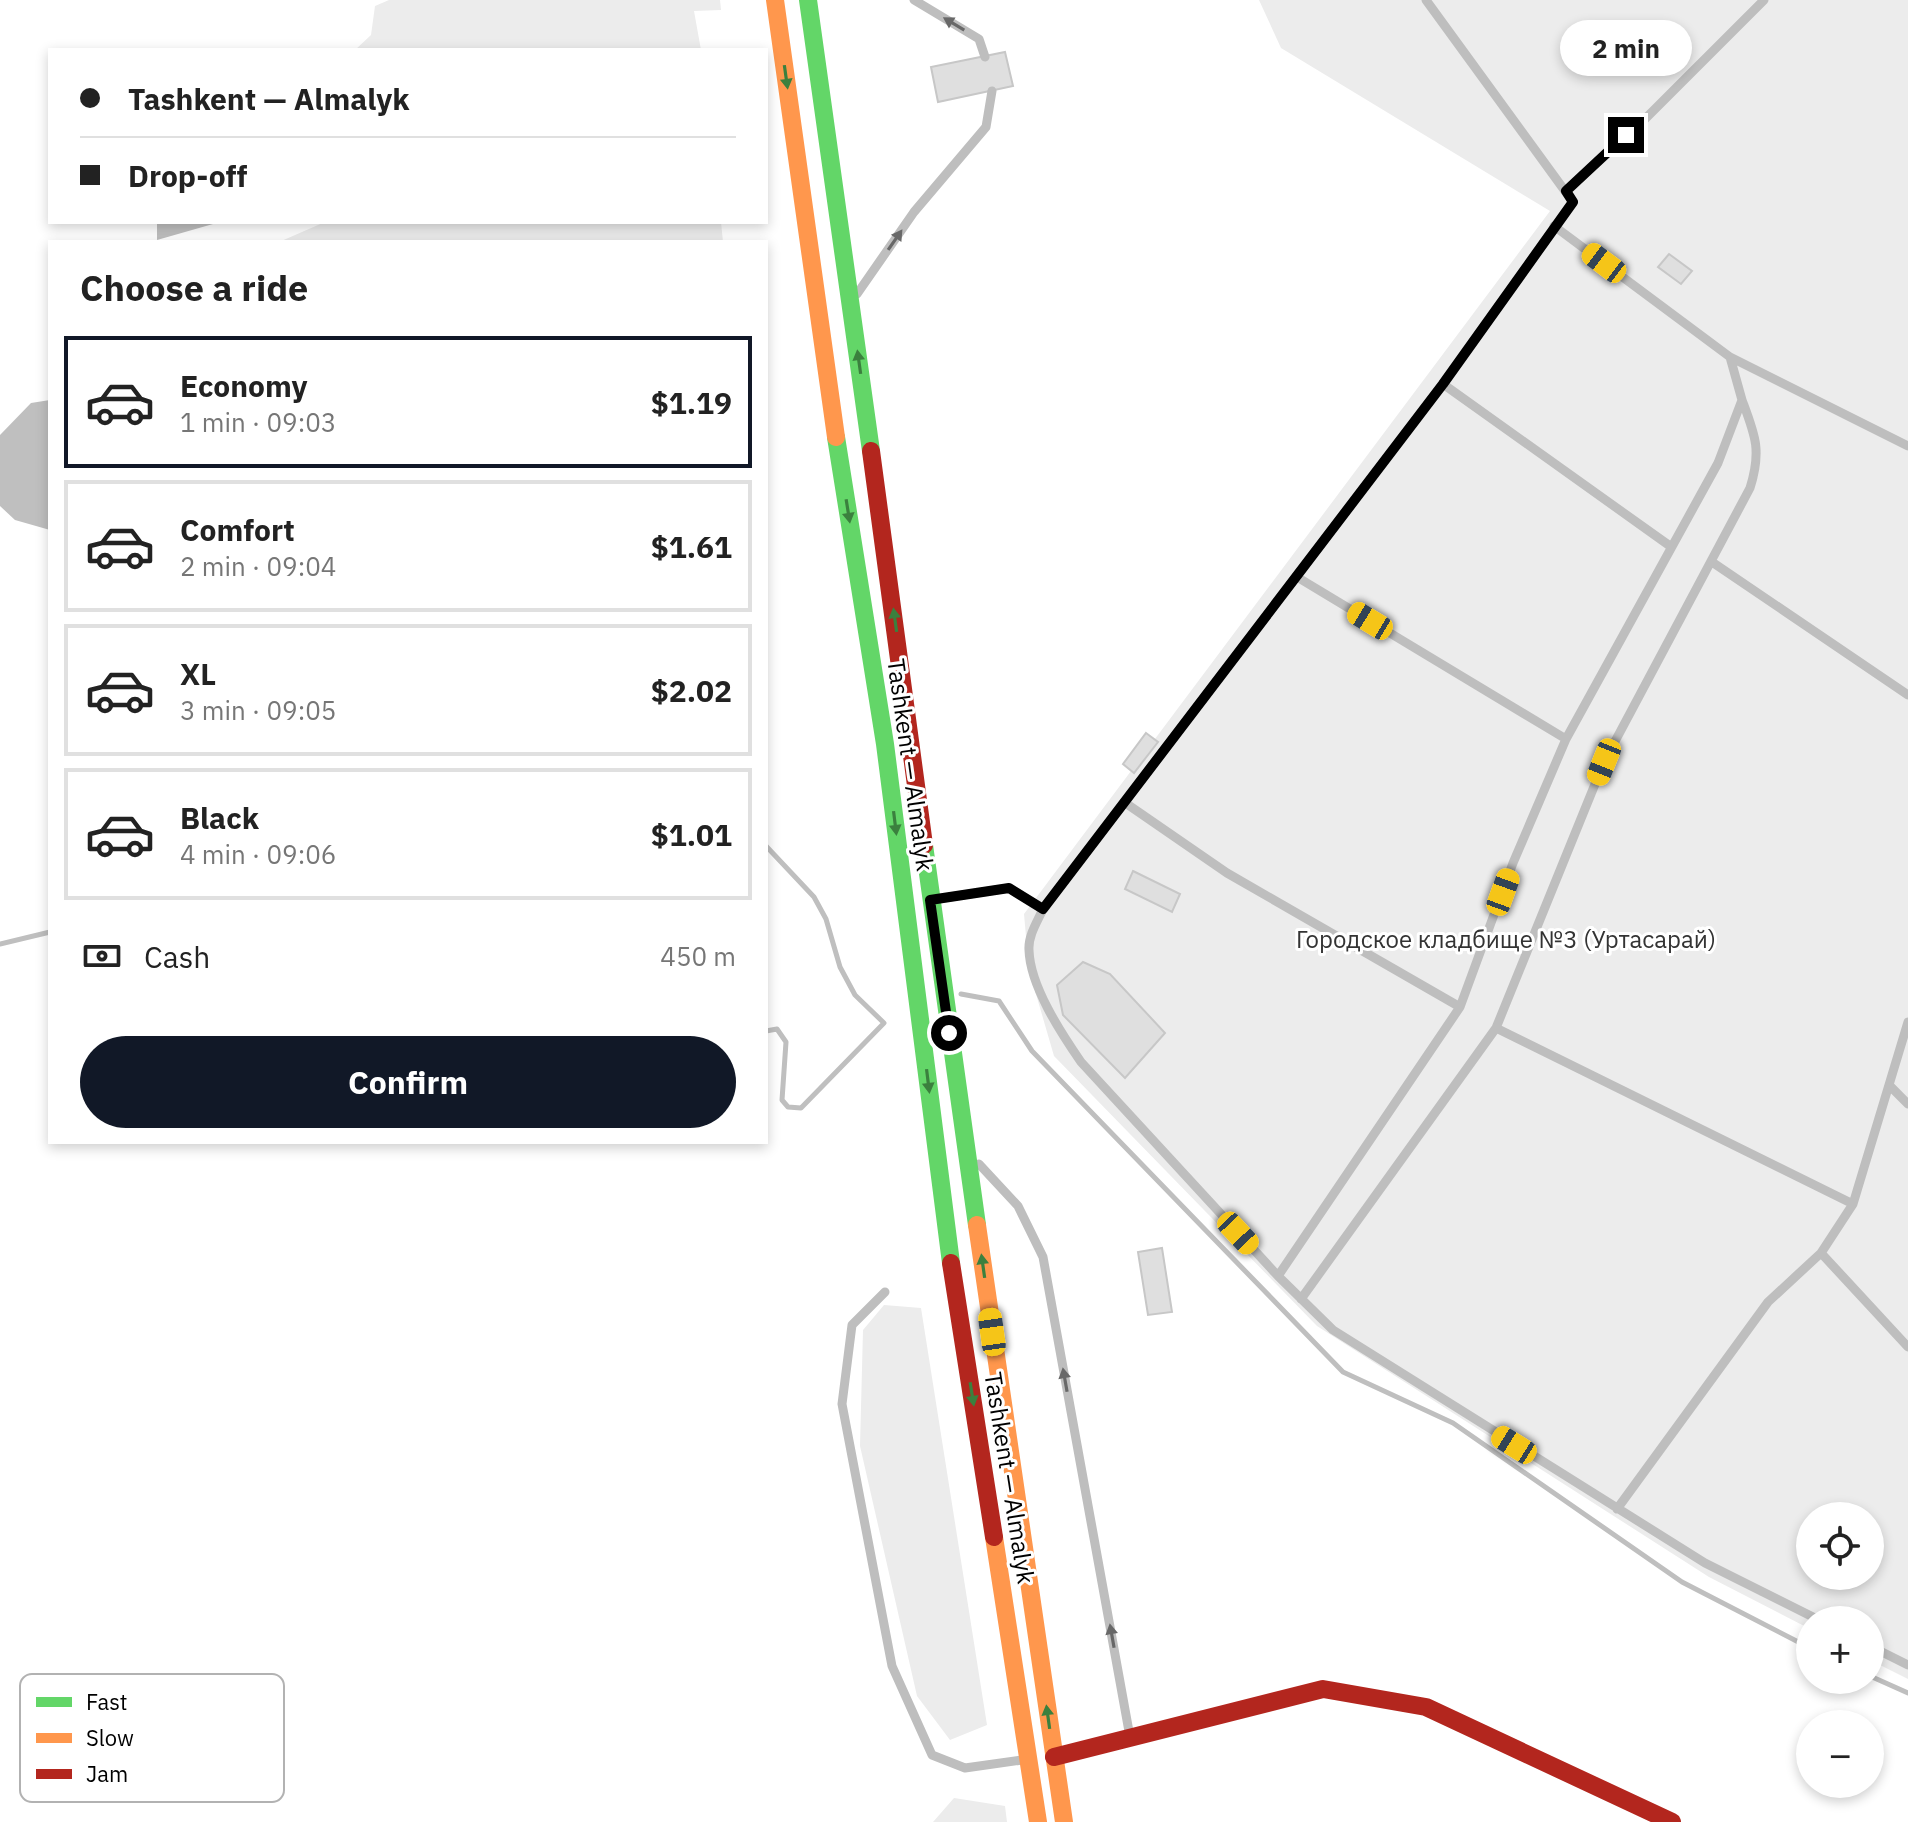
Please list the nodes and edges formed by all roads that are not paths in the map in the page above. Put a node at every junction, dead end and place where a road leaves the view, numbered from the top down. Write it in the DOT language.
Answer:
graph roads {
  1 [pos="775,0"];
  2 [pos="808,0"];
  3 [pos="914,0"];
  4 [pos="1426,0"];
  5 [pos="1764,0"];
  6 [pos="985,57"];
  7 [pos="992,91"];
  8 [pos="1566,191"];
  9 [pos="1554,226"];
  10 [pos="850,304"];
  11 [pos="1730,357"];
  12 [pos="1443,384"];
  13 [pos="1742,400"];
  14 [pos="1908,446"];
  15 [pos="1670,546"];
  16 [pos="1712,562"];
  17 [pos="1297,577"];
  18 [pos="1908,695"];
  19 [pos="1566,739"];
  20 [pos="1124,802"];
  21 [pos="930,900"];
  22 [pos="1043,909"];
  23 [pos="1460,1007"];
  24 [pos="1908,1022"];
  25 [pos="1496,1028"];
  26 [pos="1889,1085"];
  27 [pos="1908,1104"];
  28 [pos="965,1149"];
  29 [pos="1853,1204"];
  30 [pos="1821,1253"];
  31 [pos="1278,1276"];
  32 [pos="885,1292"];
  33 [pos="1301,1299"];
  34 [pos="1908,1347"];
  35 [pos="1617,1509"];
  36 [pos="1796,1608"];
  37 [pos="1884,1653"];
  38 [pos="1908,1665"];
  39 [pos="1131,1740"];
  40 [pos="1054,1757"];
  41 [pos="1029,1759"];
  42 [pos="1038,1822"];
  43 [pos="1064,1822"];
  44 [pos="1672,1822"];
  1 -- 41 [label="main road, Tashkent — Almalyk, one-way"];
  2 -- 10 [label="main road, Tashkent — Almalyk"];
  6 -- 3 [label="lane, one-way"];
  4 -- 8 [label="lane"];
  5 -- 8 [label="lane"];
  10 -- 7 [label="lane, one-way"];
  8 -- 9 [label="lane"];
  9 -- 11 [label="lane"];
  9 -- 12 [label="lane"];
  21 -- 10 [label="main road, Tashkent — Almalyk, one-way"];
  11 -- 13 [label="lane"];
  11 -- 14 [label="lane"];
  12 -- 15 [label="lane"];
  12 -- 17 [label="lane"];
  13 -- 15 [label="lane"];
  13 -- 16 [label="lane"];
  15 -- 19 [label="lane"];
  16 -- 18 [label="lane"];
  16 -- 25 [label="lane"];
  17 -- 19 [label="lane"];
  17 -- 20 [label="lane"];
  19 -- 23 [label="lane"];
  20 -- 22 [label="lane"];
  20 -- 23 [label="lane"];
  21 -- 22 [label="lane"];
  21 -- 28 [label="main road, Tashkent — Almalyk"];
  22 -- 31 [label="lane"];
  23 -- 31 [label="lane"];
  24 -- 26 [label="lane"];
  25 -- 29 [label="lane"];
  25 -- 33 [label="lane"];
  26 -- 27 [label="lane"];
  26 -- 29 [label="lane"];
  39 -- 28 [label="lane, one-way"];
  40 -- 28 [label="main road, Tashkent — Almalyk, one-way"];
  29 -- 30 [label="lane"];
  30 -- 34 [label="lane"];
  30 -- 35 [label="lane"];
  31 -- 33 [label="lane"];
  32 -- 41 [label="lane"];
  33 -- 35 [label="lane"];
  35 -- 36 [label="lane"];
  37 -- 38 [label="lane"];
  39 -- 40 [label="main road"];
  39 -- 44 [label="main road"];
  40 -- 43 [label="main road, Tashkent — Almalyk"];
  41 -- 42 [label="main road, Tashkent — Almalyk"];
}
